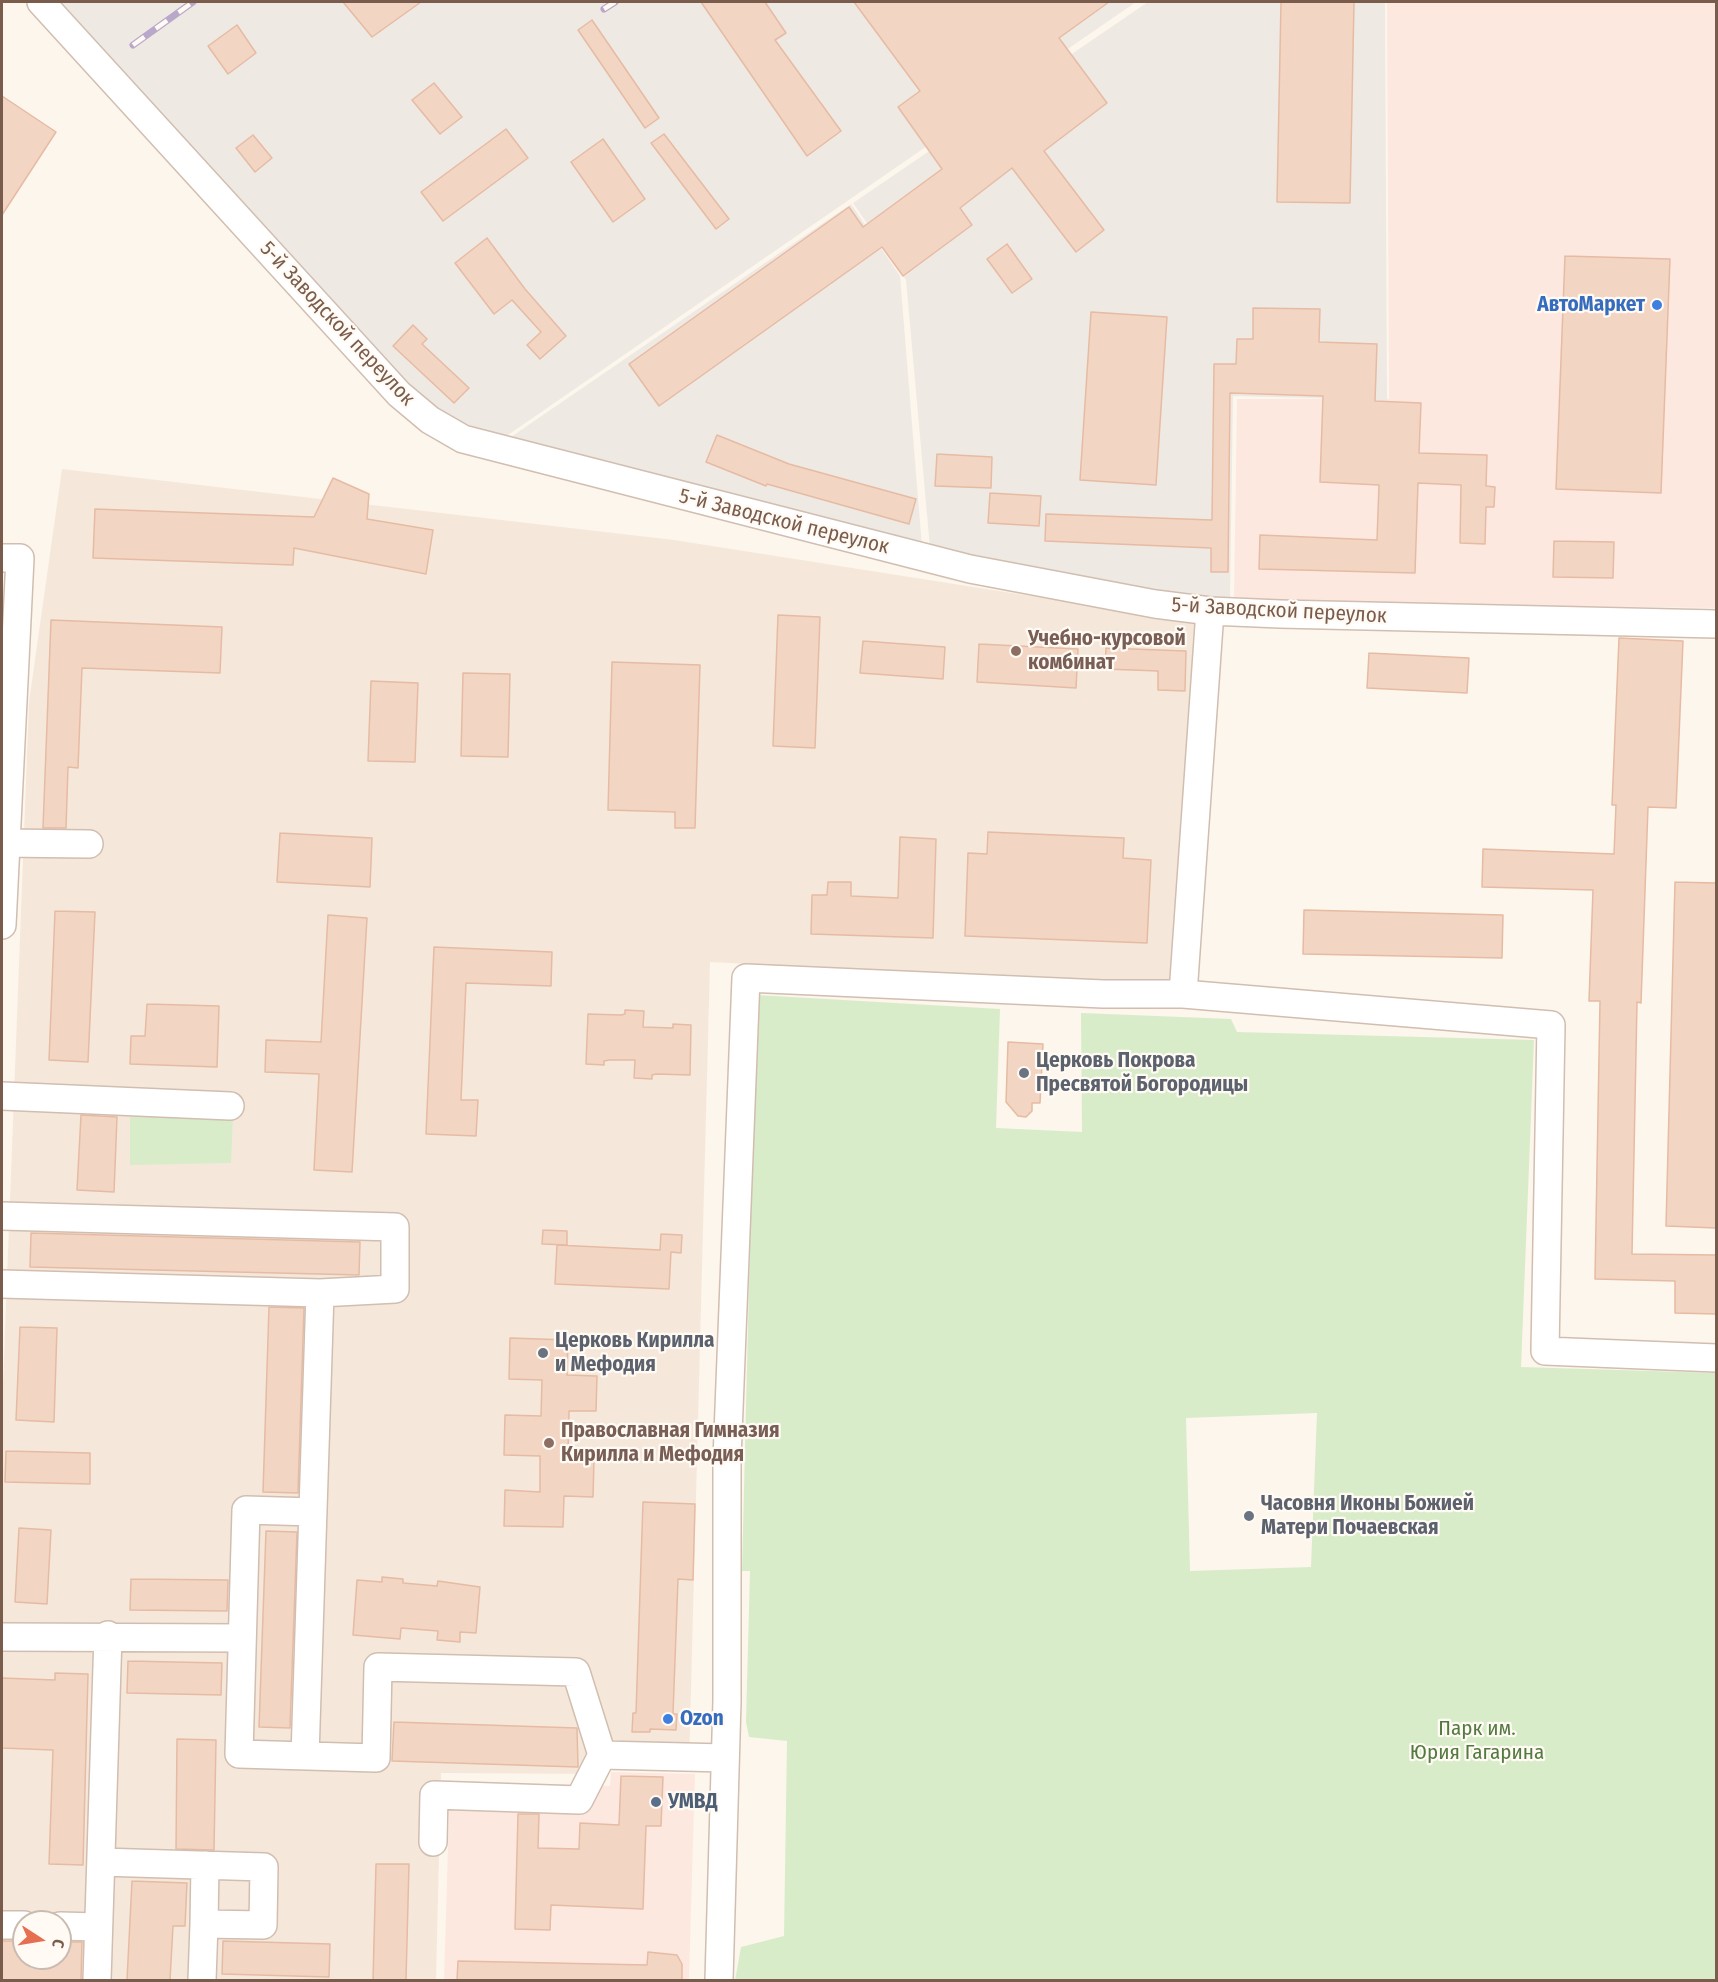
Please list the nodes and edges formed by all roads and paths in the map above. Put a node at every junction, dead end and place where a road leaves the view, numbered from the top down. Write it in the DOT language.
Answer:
graph roads {
  1 [pos="40,2"];
  2 [pos="11,558"];
  3 [pos="1210,611"];
  4 [pos="1716,624"];
  5 [pos="4,843"];
  6 [pos="89,844"];
  7 [pos="2,925"];
  8 [pos="1183,994"];
  9 [pos="2,1096"];
  10 [pos="230,1106"];
  11 [pos="2,1216"];
  12 [pos="2,1284"];
  13 [pos="320,1293"];
  14 [pos="1716,1358"];
  15 [pos="313,1512"];
  16 [pos="108,1635"];
  17 [pos="2,1637"];
  18 [pos="242,1638"];
  19 [pos="602,1755"];
  20 [pos="305,1756"];
  21 [pos="725,1758"];
  22 [pos="433,1842"];
  23 [pos="101,1862"];
  24 [pos="205,1865"];
  25 [pos="204,1924"];
  26 [pos="72,1926"];
  27 [pos="98,1927"];
  28 [pos="97,1980"];
  29 [pos="202,1980"];
  30 [pos="719,1980"];
  1 -- 3 [label="street, 5-й Заводской переулок"];
  2 -- 5 [label="street"];
  3 -- 4 [label="street, 5-й Заводской переулок"];
  3 -- 8 [label="street"];
  5 -- 6 [label="street"];
  5 -- 7 [label="street"];
  8 -- 14 [label="street"];
  8 -- 21 [label="street"];
  9 -- 10 [label="street"];
  11 -- 13 [label="street"];
  12 -- 13 [label="street"];
  13 -- 15 [label="street"];
  15 -- 18 [label="street"];
  15 -- 20 [label="street"];
  16 -- 17 [label="street"];
  16 -- 18 [label="street"];
  16 -- 23 [label="street"];
  18 -- 20 [label="street"];
  19 -- 20 [label="street"];
  19 -- 21 [label="street"];
  19 -- 22 [label="street"];
  21 -- 30 [label="street"];
  23 -- 24 [label="street"];
  23 -- 27 [label="street"];
  24 -- 25 [label="street"];
  24 -- 25 [label="street"];
  25 -- 29 [label="street"];
  26 -- 27 [label="street"];
  27 -- 28 [label="street"];
}
